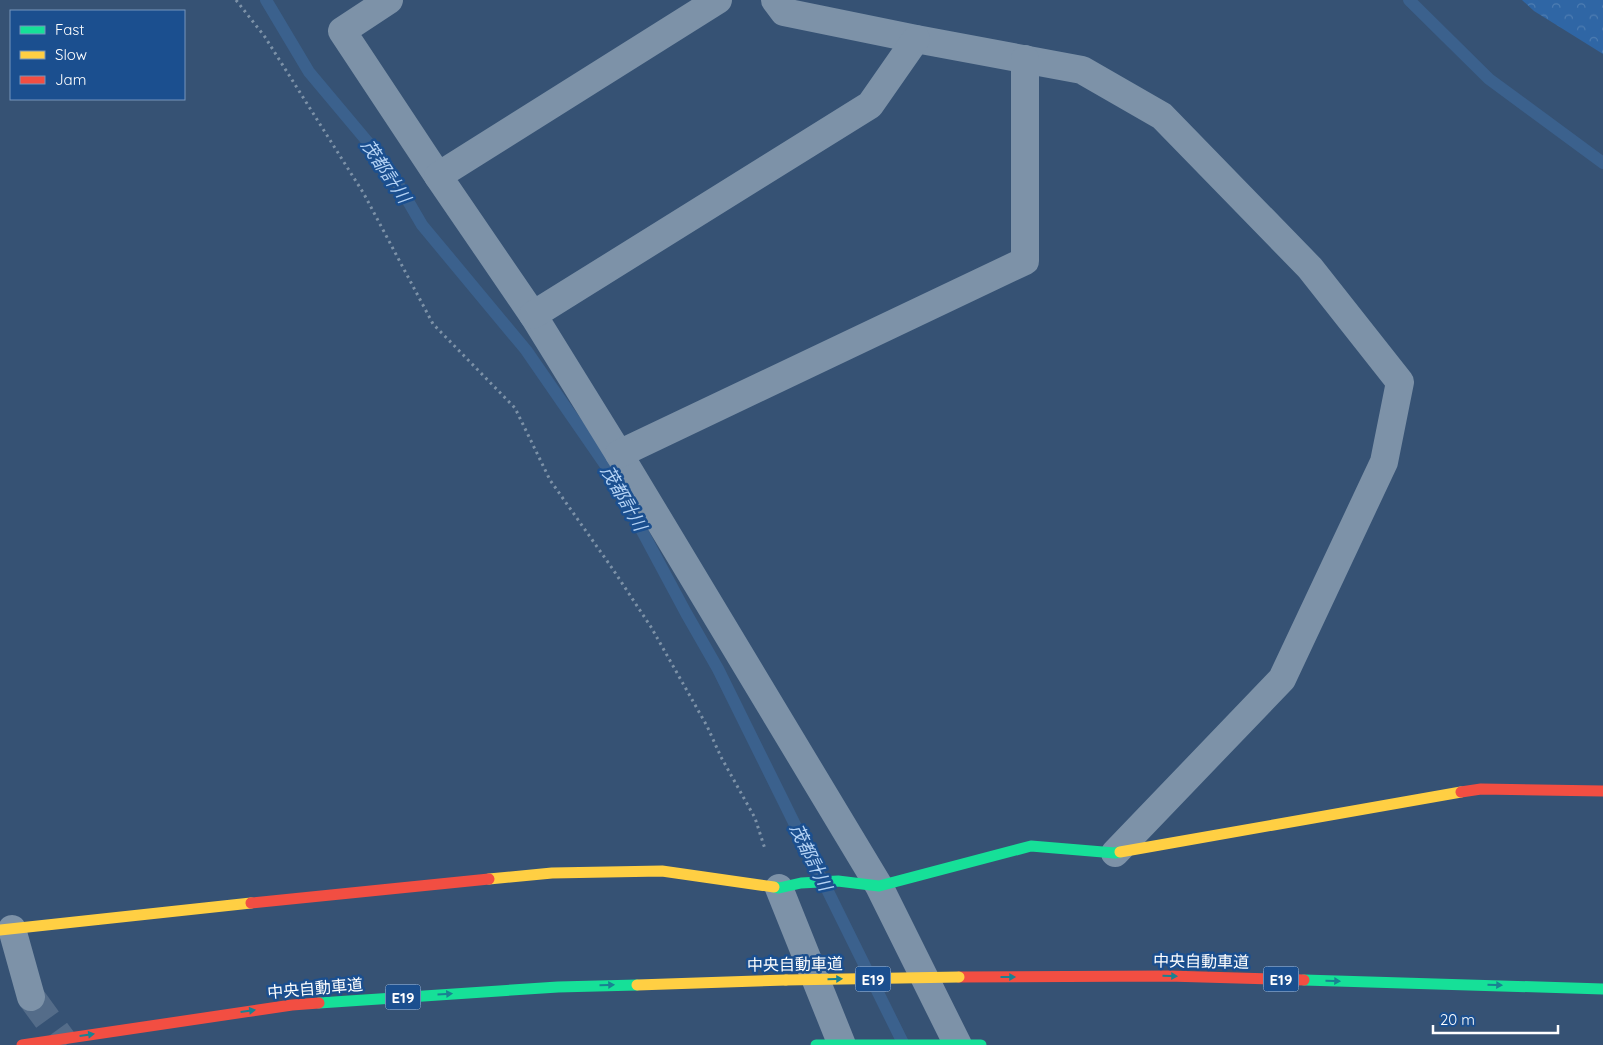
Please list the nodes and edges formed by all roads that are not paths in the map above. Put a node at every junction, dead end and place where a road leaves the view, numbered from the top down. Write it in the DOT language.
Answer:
graph roads {
  1 [pos="389,0"];
  2 [pos="718,0"];
  3 [pos="775,0"];
  4 [pos="916,39"];
  5 [pos="1025,59"];
  6 [pos="438,176"];
  7 [pos="533,315"];
  8 [pos="619,454"];
  9 [pos="1603,792"];
  10 [pos="1115,853"];
  11 [pos="790,885"];
  12 [pos="879,886"];
  13 [pos="6,929"];
  14 [pos="1603,989"];
  15 [pos="31,997"];
  16 [pos="22,1045"];
  17 [pos="801,1045"];
  18 [pos="816,1045"];
  19 [pos="842,1045"];
  20 [pos="958,1045"];
  21 [pos="981,1045"];
  22 [pos="996,1045"];
  1 -- 6 [label="street"];
  2 -- 6 [label="street"];
  3 -- 4 [label="street"];
  4 -- 5 [label="street"];
  4 -- 7 [label="street"];
  5 -- 8 [label="street"];
  5 -- 10 [label="street"];
  6 -- 7 [label="street"];
  7 -- 8 [label="street"];
  8 -- 12 [label="street"];
  9 -- 10 [label="main road"];
  10 -- 12 [label="main road"];
  11 -- 12 [label="main road"];
  11 -- 13 [label="main road"];
  11 -- 19 [label="street"];
  12 -- 20 [label="street"];
  13 -- 15 [label="street"];
  16 -- 14 [label="main road, 中央自動車道 / E19, one-way, bridge"];
  17 -- 18 [label="main road"];
  18 -- 21 [label="main road, bridge"];
  21 -- 22 [label="main road"];
}
